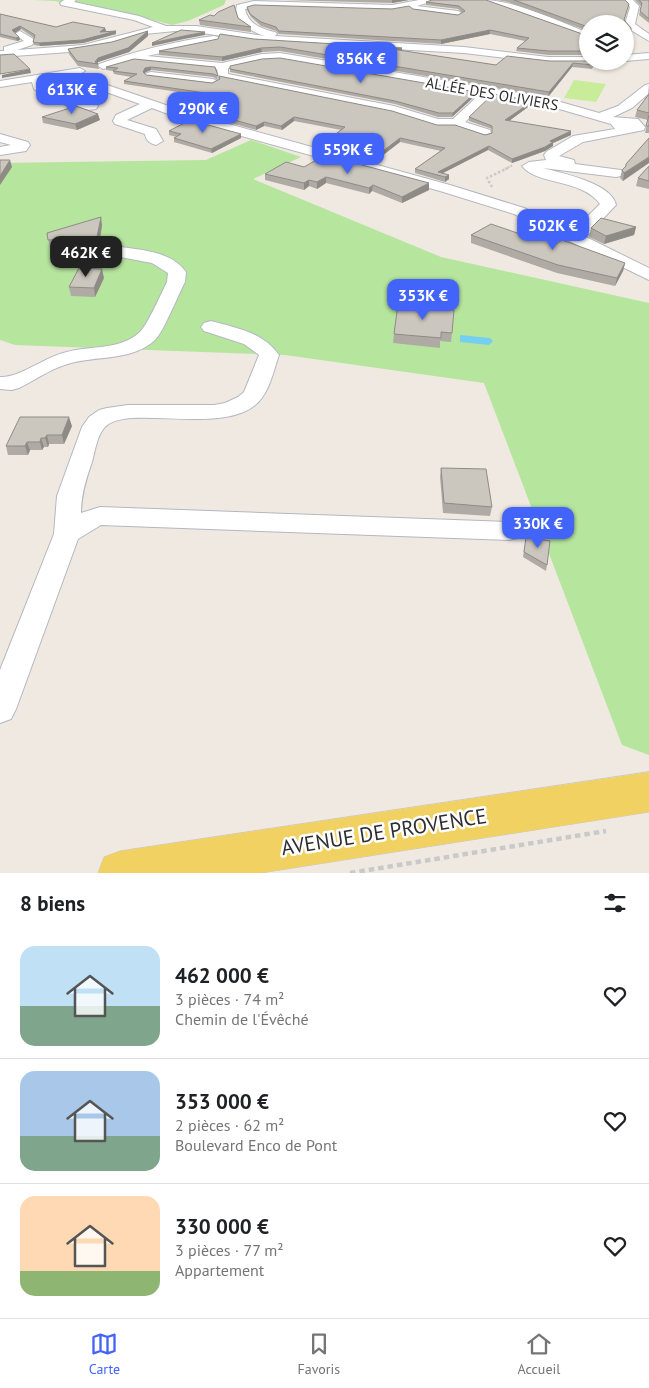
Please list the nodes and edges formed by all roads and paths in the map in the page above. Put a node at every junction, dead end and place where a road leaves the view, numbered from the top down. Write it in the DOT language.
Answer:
graph roads {
  1 [pos="72,0"];
  2 [pos="281,0"];
  3 [pos="433,0"];
  4 [pos="486,0"];
  5 [pos="628,0"];
  6 [pos="333,6"];
  7 [pos="403,6"];
  8 [pos="458,14"];
  9 [pos="639,23"];
  10 [pos="165,28"];
  11 [pos="579,33"];
  12 [pos="20,34"];
  13 [pos="240,36"];
  14 [pos="254,38"];
  15 [pos="283,38"];
  16 [pos="649,38"];
  17 [pos="206,39"];
  18 [pos="320,40"];
  19 [pos="472,40"];
  20 [pos="482,51"];
  21 [pos="0,53"];
  22 [pos="146,56"];
  23 [pos="649,56"];
  24 [pos="634,57"];
  25 [pos="579,60"];
  26 [pos="377,65"];
  27 [pos="366,72"];
  28 [pos="66,74"];
  29 [pos="151,75"];
  30 [pos="37,78"];
  31 [pos="216,78"];
  32 [pos="468,78"];
  33 [pos="0,84"];
  34 [pos="456,87"];
  35 [pos="649,87"];
  36 [pos="489,92"];
  37 [pos="308,93"];
  38 [pos="294,102"];
  39 [pos="151,104"];
  40 [pos="92,106"];
  41 [pos="394,110"];
  42 [pos="596,116"];
  43 [pos="383,118"];
  44 [pos="456,123"];
  45 [pos="485,133"];
  46 [pos="0,138"];
  47 [pos="156,140"];
  48 [pos="0,151"];
  49 [pos="578,165"];
  50 [pos="616,174"];
  51 [pos="575,239"];
  52 [pos="121,252"];
  53 [pos="649,275"];
  54 [pos="211,327"];
  55 [pos="6,383"];
  56 [pos="509,531"];
  57 [pos="67,534"];
  58 [pos="0,709"];
  59 [pos="649,792"];
  60 [pos="610,830"];
  61 [pos="120,873"];
  62 [pos="350,873"];
  1 -- 10 [label="street"];
  2 -- 6 [label="street"];
  3 -- 7 [label="street"];
  4 -- 11 [label="street"];
  5 -- 9 [label="street"];
  6 -- 7 [label="street"];
  6 -- 18 [label="street"];
  7 -- 8 [label="street"];
  9 -- 16 [label="street"];
  10 -- 13 [label="street"];
  10 -- 21 [label="street"];
  12 -- 21 [label="street"];
  13 -- 14 [label="street"];
  13 -- 15 [label="street"];
  13 -- 17 [label="street"];
  14 -- 15 [label="street"];
  14 -- 17 [label="street"];
  15 -- 18 [label="street"];
  17 -- 22 [label="street"];
  18 -- 20 [label="street"];
  19 -- 20 [label="street"];
  20 -- 25 [label="street"];
  22 -- 28 [label="street"];
  22 -- 31 [label="street, ALLÉE DES OLIVIERS"];
  23 -- 24 [label="street"];
  26 -- 27 [label="street"];
  27 -- 31 [label="street, ALLÉE DES OLIVIERS"];
  27 -- 34 [label="street, ALLÉE DES OLIVIERS"];
  28 -- 30 [label="street"];
  28 -- 39 [label="street"];
  29 -- 31 [label="street"];
  30 -- 33 [label="street"];
  30 -- 40 [label="street"];
  31 -- 37 [label="street"];
  32 -- 34 [label="street"];
  34 -- 36 [label="street, ALLÉE DES OLIVIERS"];
  35 -- 42 [label="street"];
  36 -- 42 [label="street, ALLÉE DES OLIVIERS"];
  36 -- 44 [label="street"];
  37 -- 38 [label="street"];
  37 -- 41 [label="street"];
  39 -- 47 [label="street"];
  39 -- 51 [label="street"];
  41 -- 43 [label="street"];
  41 -- 44 [label="street"];
  42 -- 49 [label="street, ALLÉE DES OLIVIERS"];
  44 -- 45 [label="street"];
  46 -- 48 [label="street"];
  50 -- 51 [label="street"];
  51 -- 53 [label="street"];
  52 -- 55 [label="street"];
  54 -- 57 [label="street"];
  56 -- 57 [label="street"];
  57 -- 58 [label="street"];
  59 -- 61 [label="main road, AVENUE DE PROVENCE"];
  60 -- 62 [label="path"];
}
